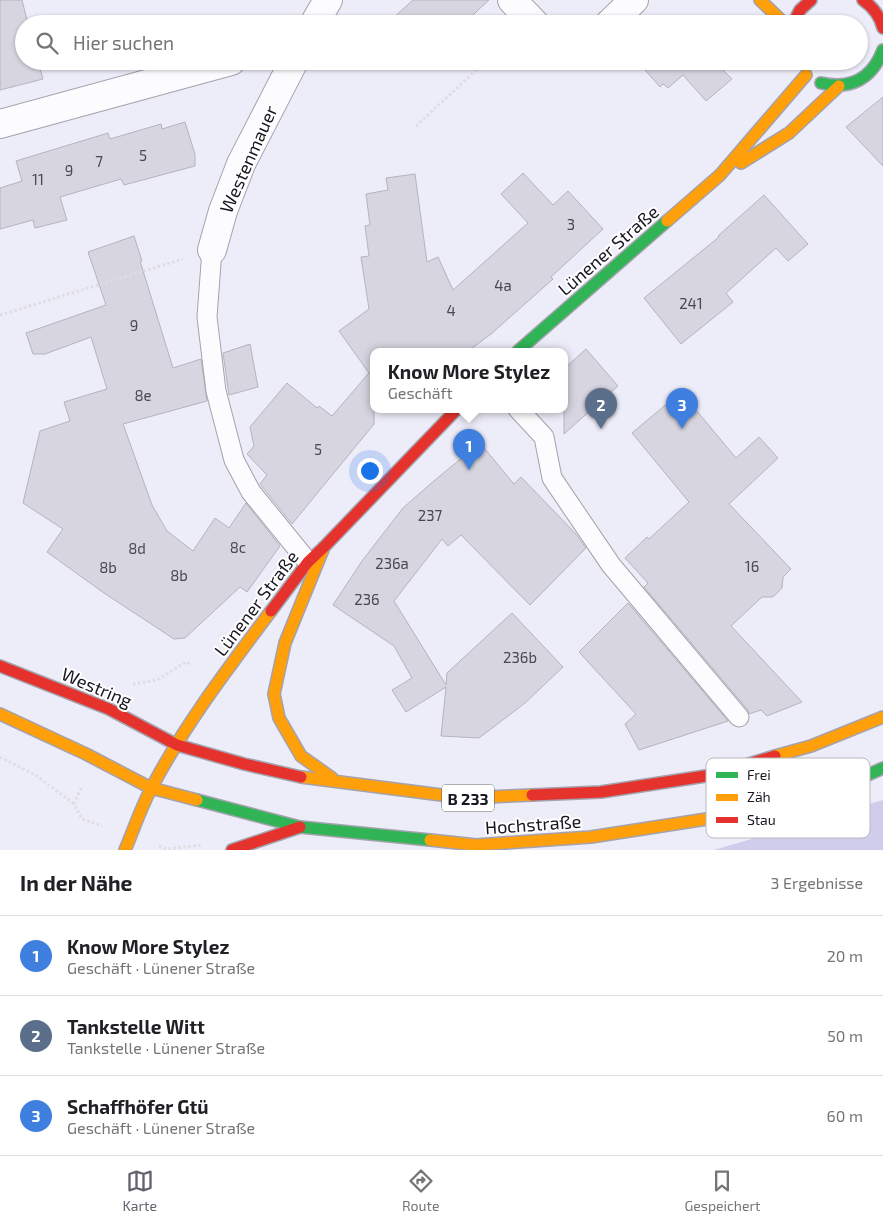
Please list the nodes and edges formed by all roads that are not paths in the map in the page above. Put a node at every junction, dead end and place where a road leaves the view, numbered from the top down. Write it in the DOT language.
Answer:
graph roads {
  1 [pos="328,0"];
  2 [pos="512,0"];
  3 [pos="634,0"];
  4 [pos="760,0"];
  5 [pos="811,0"];
  6 [pos="319,15"];
  7 [pos="526,15"];
  8 [pos="618,15"];
  9 [pos="776,15"];
  10 [pos="798,15"];
  11 [pos="883,50"];
  12 [pos="197,70"];
  13 [pos="289,70"];
  14 [pos="802,70"];
  15 [pos="806,74"];
  16 [pos="839,86"];
  17 [pos="0,124"];
  18 [pos="720,175"];
  19 [pos="212,250"];
  20 [pos="521,348"];
  21 [pos="453,413"];
  22 [pos="522,413"];
  23 [pos="324,547"];
  24 [pos="308,562"];
  25 [pos="0,666"];
  26 [pos="0,714"];
  27 [pos="739,717"];
  28 [pos="883,717"];
  29 [pos="177,745"];
  30 [pos="770,758"];
  31 [pos="883,768"];
  32 [pos="870,774"];
  33 [pos="706,776"];
  34 [pos="337,782"];
  35 [pos="151,788"];
  36 [pos="706,819"];
  37 [pos="300,827"];
  38 [pos="125,850"];
  39 [pos="232,850"];
  1 -- 6 [label="street"];
  2 -- 7 [label="street"];
  3 -- 8 [label="street"];
  4 -- 9 [label="main road"];
  5 -- 10 [label="main road"];
  11 -- 16 [label="main road"];
  12 -- 17 [label="street"];
  13 -- 19 [label="street, Westenmauer"];
  14 -- 15 [label="main road"];
  15 -- 16 [label="main road"];
  15 -- 18 [label="main road, Lünener Straße"];
  16 -- 18 [label="main road, Lünener Straße"];
  18 -- 20 [label="main road, Lünener Straße"];
  19 -- 24 [label="lane, Westenmauer"];
  21 -- 23 [label="main road, Lünener Straße"];
  22 -- 27 [label="lane"];
  23 -- 24 [label="main road, Lünener Straße"];
  23 -- 34 [label="main road"];
  24 -- 29 [label="main road, Lünener Straße"];
  25 -- 29 [label="main road, Westring / B 233"];
  26 -- 35 [label="main road"];
  28 -- 30 [label="main road, Hochstraße / B 233"];
  29 -- 34 [label="main road, Hochstraße / B 233"];
  29 -- 35 [label="main road, Lünener Straße"];
  31 -- 32 [label="main road, Hochstraße"];
  33 -- 34 [label="main road, Hochstraße / B 233"];
  35 -- 37 [label="main road, Hochstraße"];
  35 -- 38 [label="main road, Lünener Straße"];
  36 -- 37 [label="main road, Hochstraße"];
  37 -- 39 [label="main road"];
}
